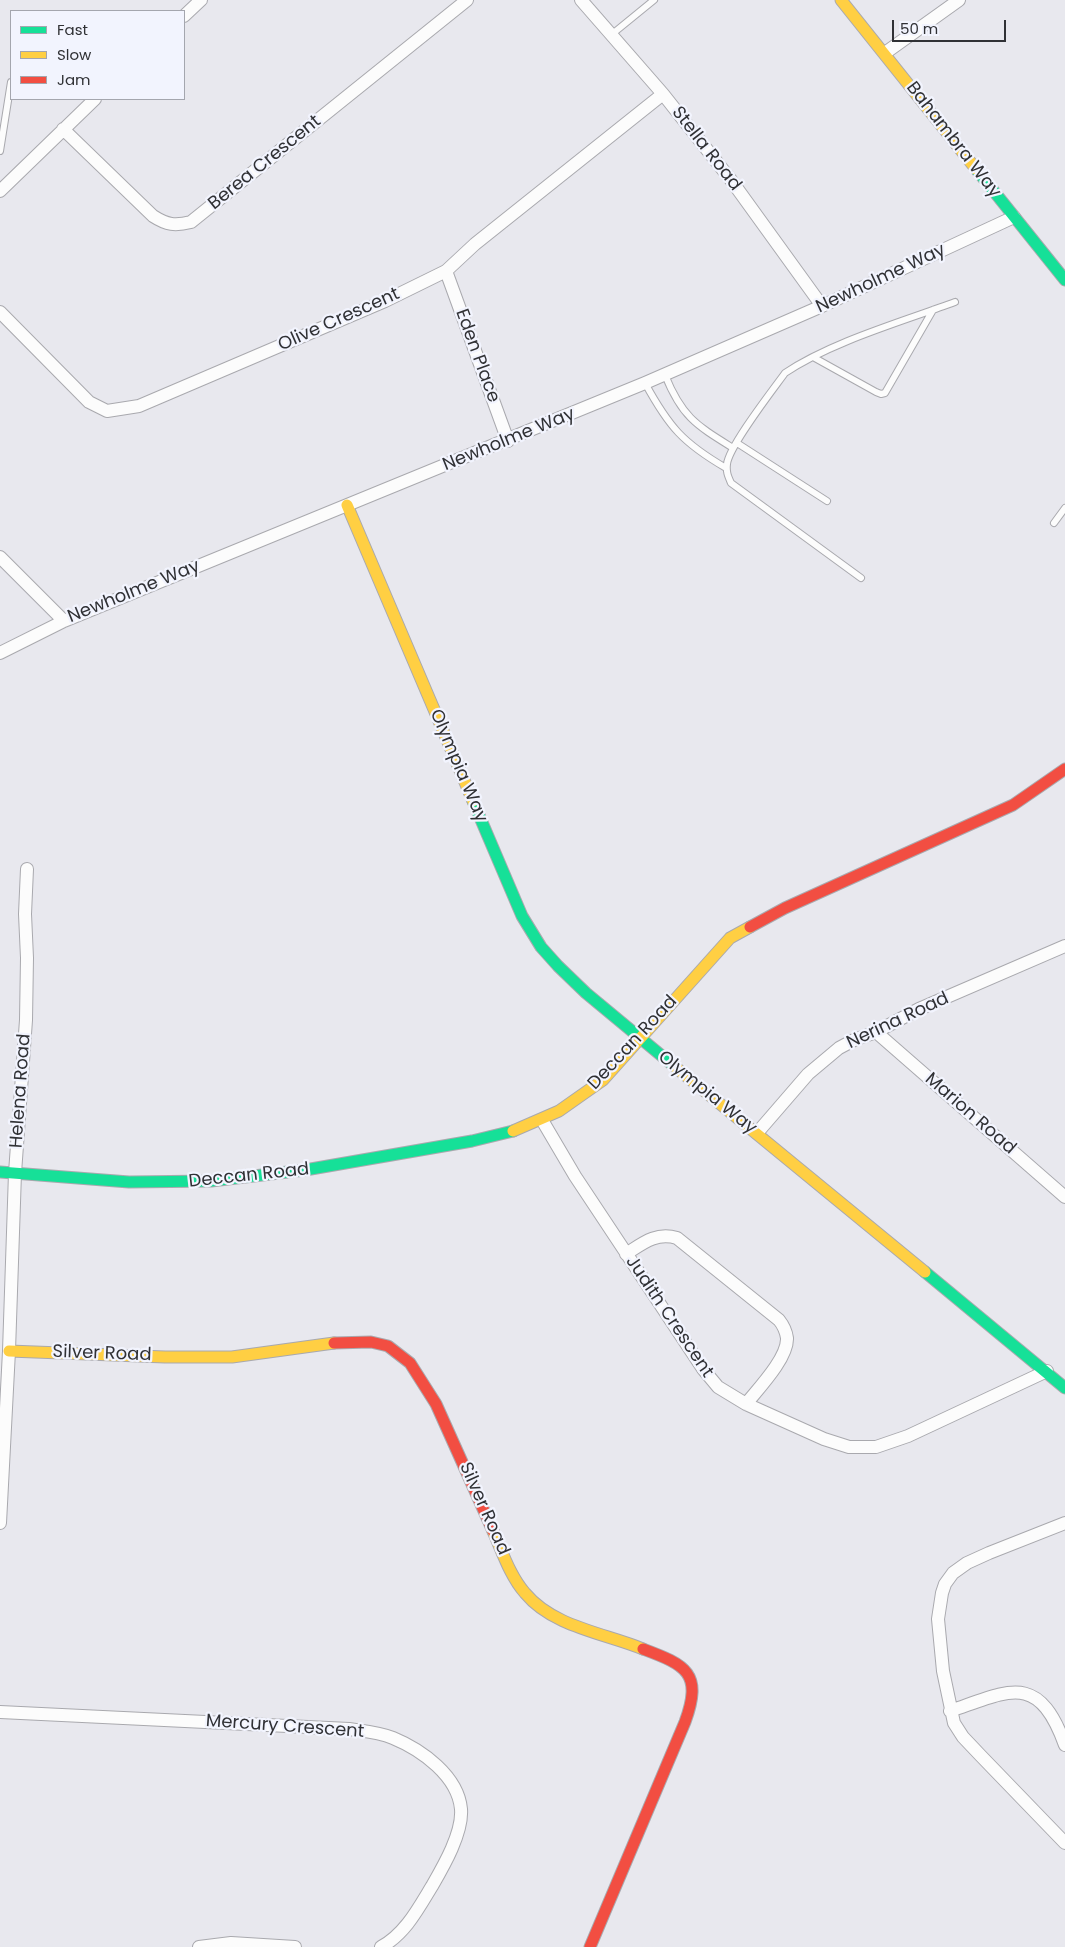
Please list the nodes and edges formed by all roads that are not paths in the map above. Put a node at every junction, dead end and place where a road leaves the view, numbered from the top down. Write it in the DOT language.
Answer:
graph roads {
  1 [pos="201,0"];
  2 [pos="467,0"];
  3 [pos="581,0"];
  4 [pos="654,0"];
  5 [pos="841,0"];
  6 [pos="959,0"];
  7 [pos="185,15"];
  8 [pos="611,35"];
  9 [pos="885,53"];
  10 [pos="10,88"];
  11 [pos="663,94"];
  12 [pos="94,100"];
  13 [pos="63,129"];
  14 [pos="0,151"];
  15 [pos="0,191"];
  16 [pos="1014,217"];
  17 [pos="446,271"];
  18 [pos="1065,280"];
  19 [pos="954,302"];
  20 [pos="822,306"];
  21 [pos="933,310"];
  22 [pos="0,312"];
  23 [pos="813,357"];
  24 [pos="665,375"];
  25 [pos="645,384"];
  26 [pos="508,440"];
  27 [pos="735,445"];
  28 [pos="726,468"];
  29 [pos="827,501"];
  30 [pos="347,505"];
  31 [pos="1065,508"];
  32 [pos="1054,523"];
  33 [pos="0,557"];
  34 [pos="861,578"];
  35 [pos="64,621"];
  36 [pos="0,653"];
  37 [pos="1065,769"];
  38 [pos="27,869"];
  39 [pos="1065,946"];
  40 [pos="876,1032"];
  41 [pos="640,1039"];
  42 [pos="542,1120"];
  43 [pos="757,1133"];
  44 [pos="0,1172"];
  45 [pos="14,1173"];
  46 [pos="1065,1197"];
  47 [pos="626,1254"];
  48 [pos="9,1351"];
  49 [pos="1046,1372"];
  50 [pos="1065,1388"];
  51 [pos="746,1404"];
  52 [pos="0,1523"];
  53 [pos="1065,1523"];
  54 [pos="950,1711"];
  55 [pos="0,1712"];
  56 [pos="1065,1745"];
  57 [pos="1065,1843"];
  58 [pos="199,1947"];
  59 [pos="296,1947"];
  60 [pos="381,1947"];
  61 [pos="590,1947"];
  1 -- 7 [label="street"];
  2 -- 13 [label="street, Berea Crescent"];
  3 -- 8 [label="street, Stella Road"];
  4 -- 8 [label="lane"];
  5 -- 9 [label="street, Bahambra Way"];
  6 -- 9 [label="street"];
  8 -- 11 [label="street, Stella Road"];
  9 -- 16 [label="street, Bahambra Way"];
  10 -- 14 [label="lane"];
  11 -- 17 [label="street, Olive Crescent"];
  11 -- 20 [label="street, Stella Road"];
  12 -- 13 [label="street"];
  13 -- 15 [label="street"];
  16 -- 18 [label="street, Bahambra Way"];
  16 -- 20 [label="street, Newholme Way"];
  17 -- 22 [label="street, Olive Crescent"];
  17 -- 26 [label="street, Eden Place"];
  19 -- 21 [label="lane"];
  20 -- 24 [label="street, Newholme Way"];
  21 -- 23 [label="lane"];
  21 -- 23 [label="lane"];
  23 -- 27 [label="lane"];
  24 -- 25 [label="street, Newholme Way"];
  24 -- 27 [label="lane"];
  25 -- 26 [label="street, Newholme Way"];
  25 -- 28 [label="lane"];
  26 -- 30 [label="street, Newholme Way"];
  27 -- 28 [label="lane"];
  27 -- 29 [label="lane"];
  28 -- 34 [label="lane"];
  30 -- 35 [label="street, Newholme Way"];
  30 -- 41 [label="street, Olympia Way"];
  31 -- 32 [label="lane"];
  33 -- 35 [label="street"];
  35 -- 36 [label="street, Newholme Way"];
  37 -- 41 [label="street, Deccan Road"];
  38 -- 45 [label="street, Helena Road"];
  39 -- 40 [label="street, Nerina Road"];
  40 -- 43 [label="street, Nerina Road"];
  40 -- 46 [label="street, Marion Road"];
  41 -- 42 [label="street, Deccan Road"];
  41 -- 43 [label="street, Olympia Way"];
  42 -- 45 [label="street, Deccan Road"];
  42 -- 47 [label="street, Judith Crescent"];
  43 -- 49 [label="street, Olympia Way"];
  44 -- 45 [label="street, Deccan Road"];
  45 -- 48 [label="street, Helena Road"];
  47 -- 51 [label="street, Judith Crescent"];
  47 -- 51 [label="street"];
  48 -- 52 [label="street, Helena Road"];
  48 -- 61 [label="street, Silver Road"];
  49 -- 50 [label="street, Olympia Way"];
  49 -- 51 [label="street, Judith Crescent"];
  53 -- 54 [label="street"];
  54 -- 56 [label="street"];
  54 -- 57 [label="street"];
  55 -- 60 [label="street, Mercury Crescent"];
  58 -- 59 [label="street"];
}
